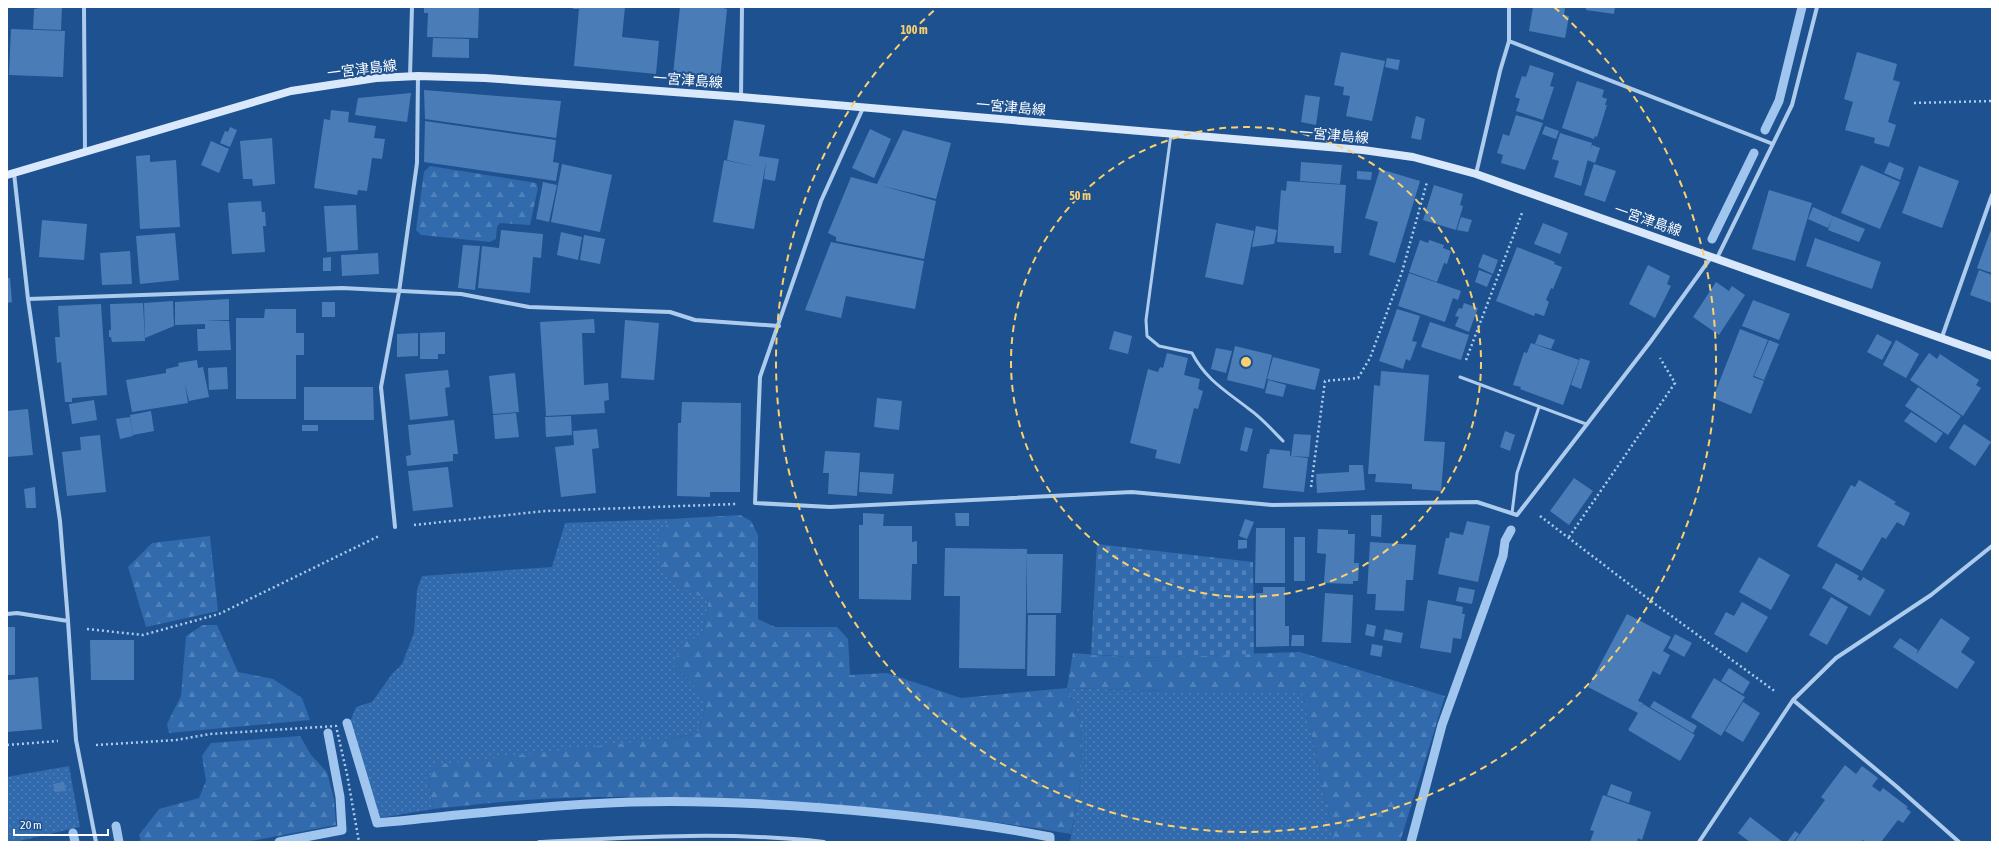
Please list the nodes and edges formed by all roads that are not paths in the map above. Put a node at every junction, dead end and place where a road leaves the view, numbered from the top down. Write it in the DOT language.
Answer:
graph roads {
  1 [pos="84,7"];
  2 [pos="412,7"];
  3 [pos="742,7"];
  4 [pos="1509,7"];
  5 [pos="1818,7"];
  6 [pos="1509,41"];
  7 [pos="414,76"];
  8 [pos="741,98"];
  9 [pos="863,108"];
  10 [pos="1171,134"];
  11 [pos="1773,144"];
  12 [pos="84,153"];
  13 [pos="11,174"];
  14 [pos="1476,174"];
  15 [pos="1992,195"];
  16 [pos="1715,257"];
  17 [pos="399,292"];
  18 [pos="28,299"];
  19 [pos="778,326"];
  20 [pos="1942,337"];
  21 [pos="1992,356"];
  22 [pos="1460,377"];
  23 [pos="1539,407"];
  24 [pos="1586,424"];
  25 [pos="1284,440"];
  26 [pos="1512,513"];
  27 [pos="396,527"];
  28 [pos="1992,546"];
  29 [pos="7,614"];
  30 [pos="68,621"];
  31 [pos="1793,700"];
  32 [pos="96,842"];
  33 [pos="539,842"];
  34 [pos="824,842"];
  35 [pos="1700,842"];
  36 [pos="1959,842"];
  1 -- 12 [label="street"];
  2 -- 7 [label="street"];
  3 -- 8 [label="street"];
  4 -- 6 [label="street"];
  5 -- 11 [label="street"];
  6 -- 11 [label="street"];
  6 -- 14 [label="street"];
  7 -- 8 [label="main road, 一宮津島線"];
  7 -- 12 [label="main road, 一宮津島線"];
  7 -- 17 [label="street"];
  8 -- 9 [label="main road, 一宮津島線"];
  9 -- 10 [label="main road, 一宮津島線"];
  9 -- 19 [label="street"];
  10 -- 14 [label="main road, 一宮津島線"];
  10 -- 25 [label="lane"];
  11 -- 16 [label="street"];
  12 -- 13 [label="main road, 一宮津島線"];
  13 -- 18 [label="street"];
  14 -- 16 [label="main road, 一宮津島線"];
  15 -- 20 [label="street"];
  16 -- 20 [label="main road, 一宮津島線"];
  16 -- 24 [label="street"];
  17 -- 18 [label="street"];
  17 -- 19 [label="street"];
  17 -- 27 [label="street"];
  18 -- 30 [label="street"];
  19 -- 26 [label="street"];
  20 -- 21 [label="main road, 一宮津島線"];
  22 -- 23 [label="lane"];
  23 -- 24 [label="lane"];
  23 -- 26 [label="lane"];
  24 -- 26 [label="street"];
  28 -- 31 [label="street"];
  29 -- 30 [label="street"];
  30 -- 32 [label="street"];
  31 -- 35 [label="street"];
  31 -- 36 [label="street"];
  33 -- 34 [label="street"];
}
